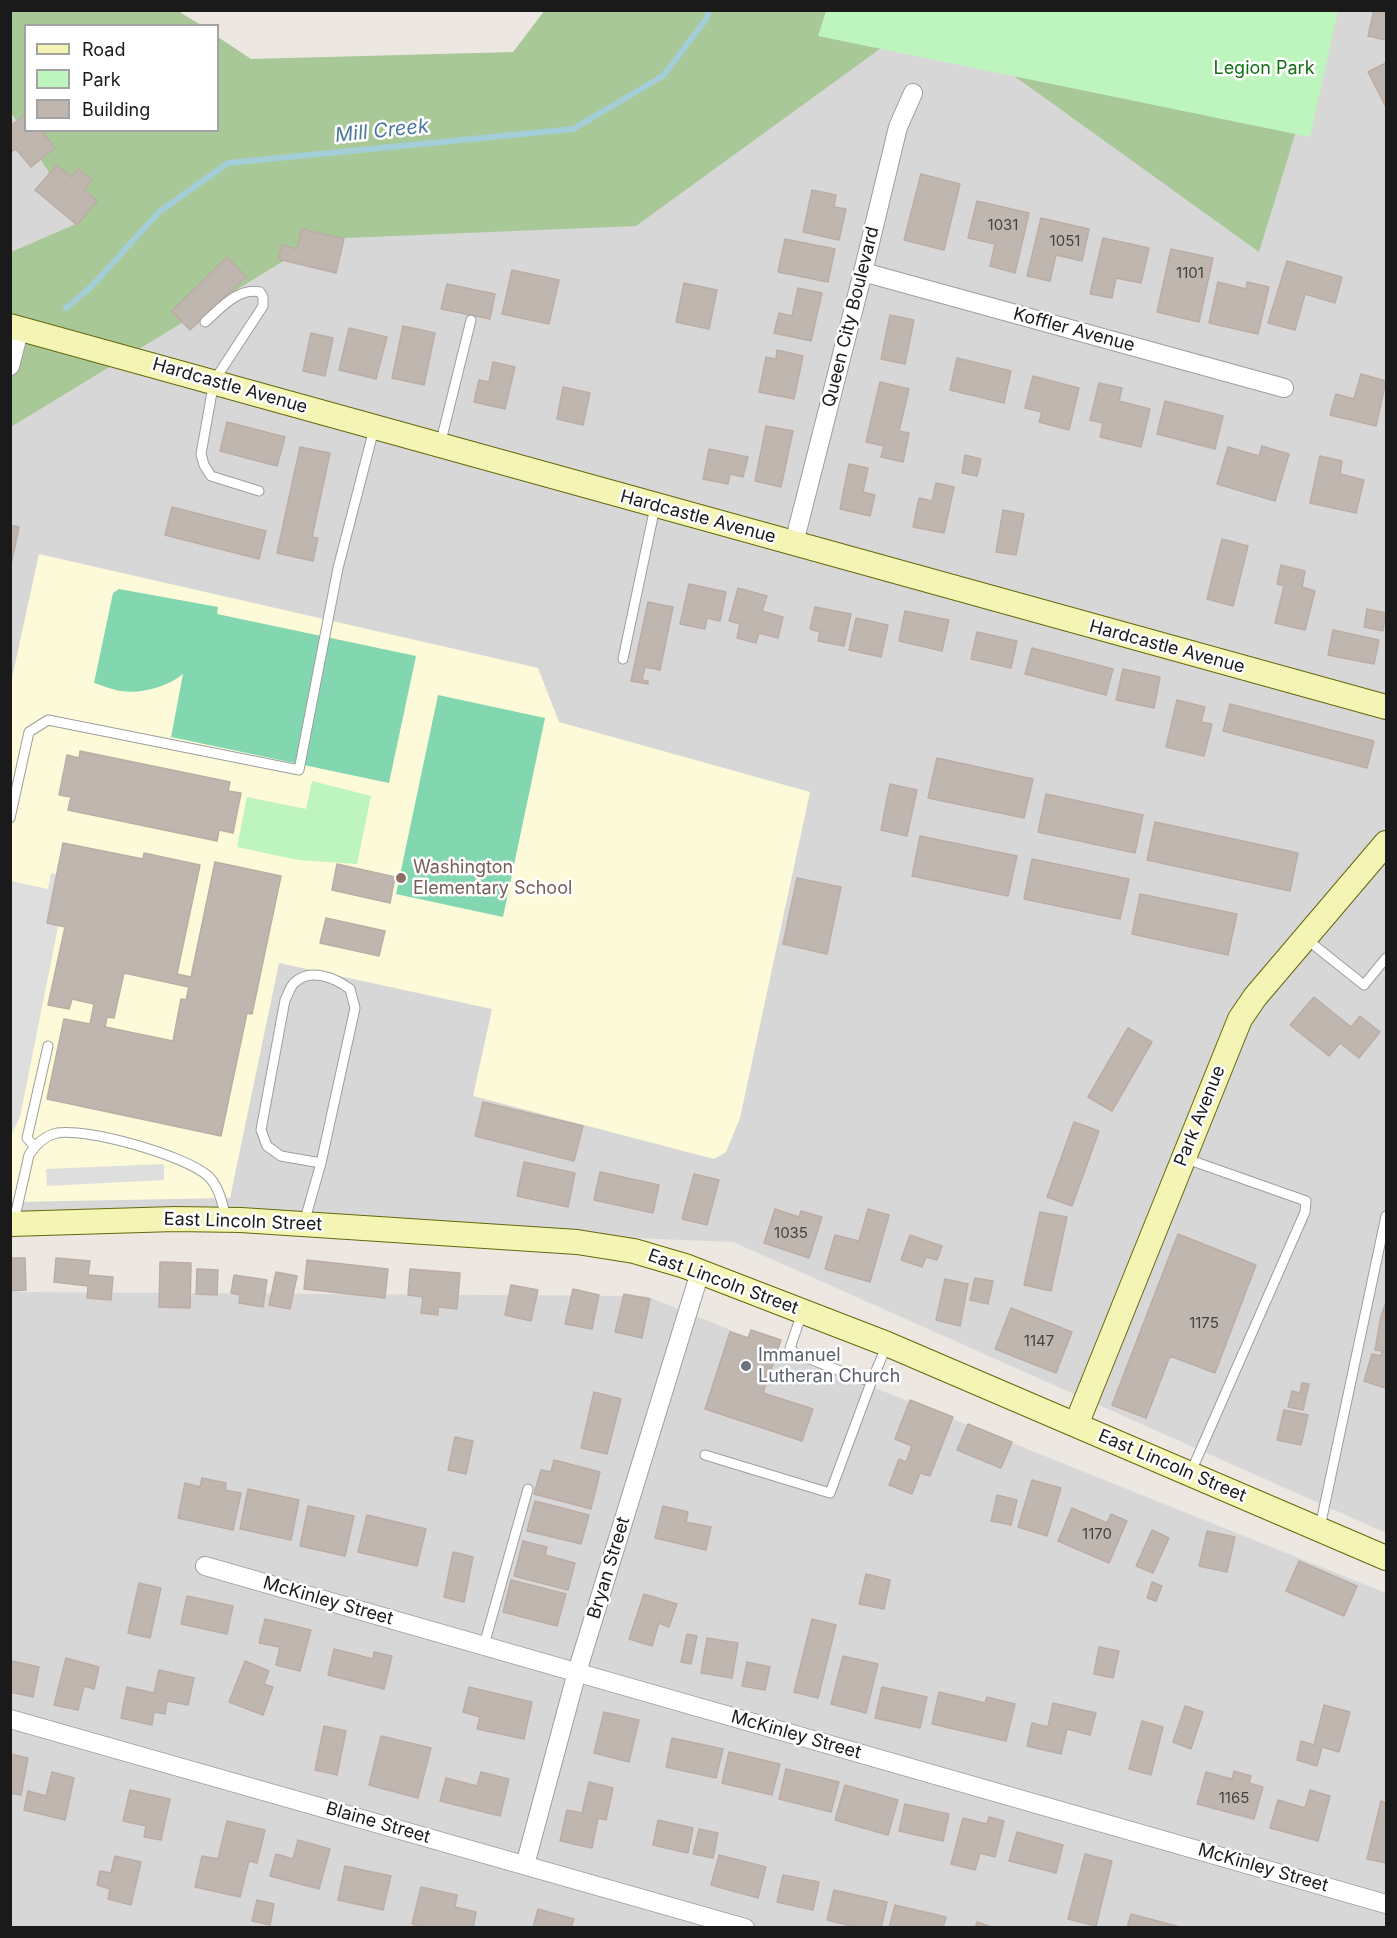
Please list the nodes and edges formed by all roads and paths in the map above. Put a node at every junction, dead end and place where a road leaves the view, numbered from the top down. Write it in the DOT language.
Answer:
graph roads {
  1 [pos="913,93"];
  2 [pos="863,273"];
  3 [pos="471,320"];
  4 [pos="205,322"];
  5 [pos="15,327"];
  6 [pos="10,366"];
  7 [pos="214,381"];
  8 [pos="1284,388"];
  9 [pos="375,427"];
  10 [pos="440,445"];
  11 [pos="259,490"];
  12 [pos="656,505"];
  13 [pos="794,543"];
  14 [pos="622,659"];
  15 [pos="1386,707"];
  16 [pos="10,818"];
  17 [pos="1381,853"];
  18 [pos="1305,938"];
  19 [pos="1386,958"];
  20 [pos="48,1046"];
  21 [pos="34,1146"];
  22 [pos="1184,1158"];
  23 [pos="321,1163"];
  24 [pos="1386,1215"];
  25 [pos="227,1220"];
  26 [pos="304,1223"];
  27 [pos="12,1224"];
  28 [pos="700,1272"];
  29 [pos="803,1310"];
  30 [pos="887,1344"];
  31 [pos="872,1380"];
  32 [pos="1076,1425"];
  33 [pos="705,1455"];
  34 [pos="1190,1474"];
  35 [pos="528,1489"];
  36 [pos="1320,1529"];
  37 [pos="1386,1558"];
  38 [pos="205,1566"];
  39 [pos="484,1645"];
  40 [pos="578,1672"];
  41 [pos="10,1719"];
  42 [pos="525,1865"];
  43 [pos="1386,1904"];
  44 [pos="733,1926"];
  1 -- 2 [label="street, Queen City Boulevard"];
  2 -- 8 [label="street, Koffler Avenue"];
  2 -- 13 [label="street, Queen City Boulevard"];
  3 -- 10 [label="lane"];
  4 -- 7 [label="lane"];
  5 -- 6 [label="street"];
  5 -- 7 [label="street, Hardcastle Avenue"];
  7 -- 9 [label="street, Hardcastle Avenue"];
  7 -- 11 [label="lane"];
  9 -- 10 [label="street, Hardcastle Avenue"];
  9 -- 16 [label="lane"];
  10 -- 12 [label="street, Hardcastle Avenue"];
  12 -- 13 [label="street, Hardcastle Avenue"];
  12 -- 14 [label="lane"];
  13 -- 15 [label="street, Hardcastle Avenue"];
  17 -- 18 [label="street, Park Avenue"];
  18 -- 19 [label="lane"];
  18 -- 22 [label="street, Park Avenue"];
  20 -- 21 [label="lane"];
  21 -- 25 [label="lane"];
  21 -- 27 [label="lane"];
  22 -- 32 [label="street, Park Avenue"];
  22 -- 34 [label="lane"];
  23 -- 23 [label="lane"];
  23 -- 26 [label="lane"];
  24 -- 36 [label="lane"];
  25 -- 26 [label="street, East Lincoln Street"];
  25 -- 27 [label="street, East Lincoln Street"];
  26 -- 28 [label="street, East Lincoln Street"];
  28 -- 29 [label="street, East Lincoln Street"];
  28 -- 40 [label="street, Bryan Street"];
  29 -- 30 [label="street, East Lincoln Street"];
  29 -- 31 [label="lane"];
  30 -- 31 [label="lane"];
  30 -- 32 [label="street, East Lincoln Street"];
  31 -- 33 [label="lane"];
  32 -- 34 [label="street, East Lincoln Street"];
  34 -- 36 [label="street, East Lincoln Street"];
  35 -- 39 [label="lane"];
  36 -- 37 [label="street, East Lincoln Street"];
  38 -- 39 [label="street, McKinley Street"];
  39 -- 40 [label="street, McKinley Street"];
  40 -- 42 [label="street, Bryan Street"];
  40 -- 43 [label="street, McKinley Street"];
  41 -- 42 [label="street, Blaine Street"];
  42 -- 44 [label="street, Blaine Street"];
}
